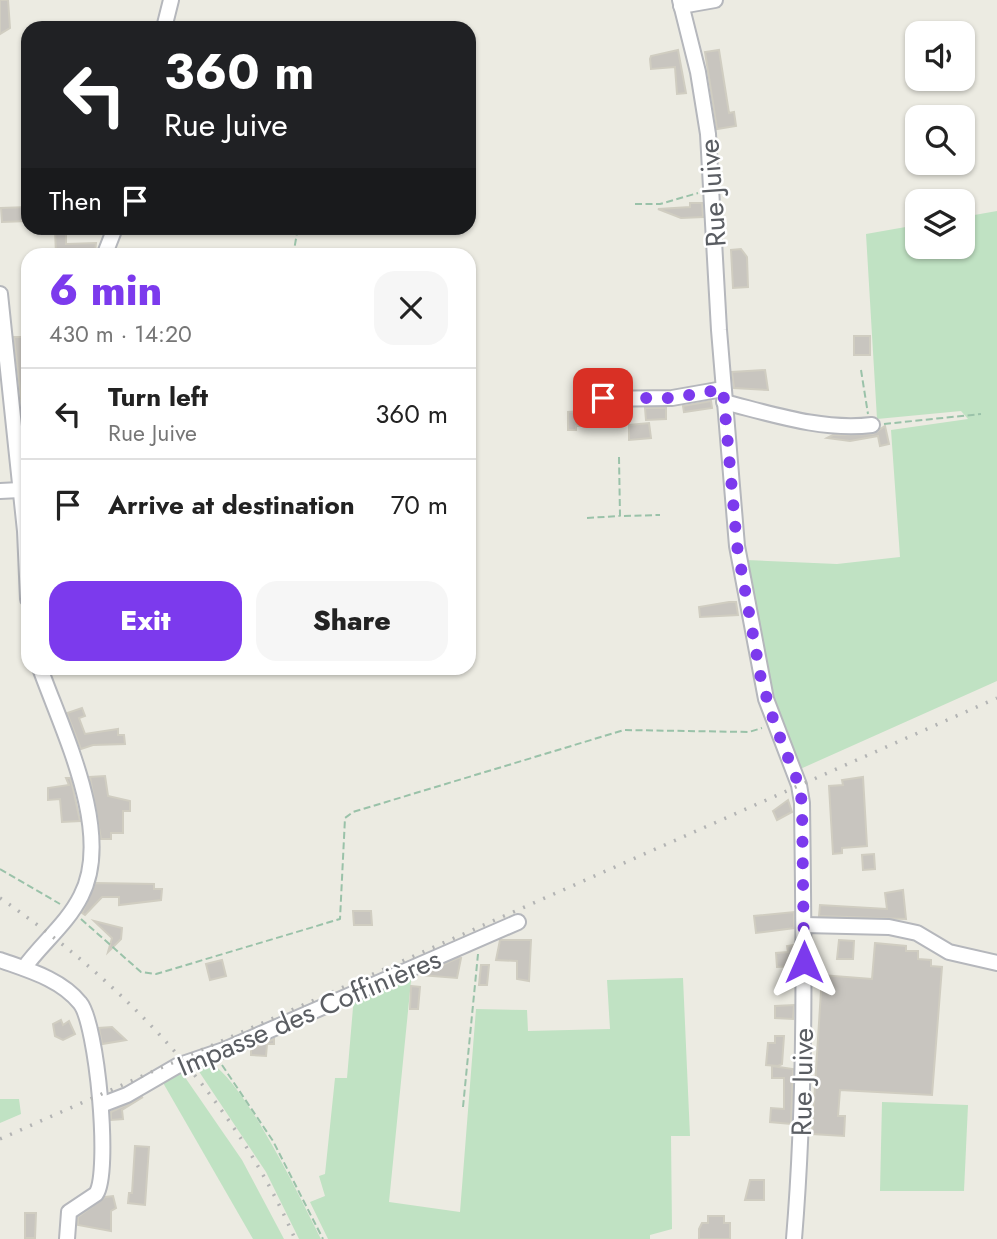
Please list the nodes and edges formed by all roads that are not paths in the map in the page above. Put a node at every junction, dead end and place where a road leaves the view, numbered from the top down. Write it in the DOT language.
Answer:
graph roads {
  1 [pos="171,0"];
  2 [pos="715,0"];
  3 [pos="680,3"];
  4 [pos="166,21"];
  5 [pos="0,294"];
  6 [pos="724,396"];
  7 [pos="593,398"];
  8 [pos="869,425"];
  9 [pos="21,440"];
  10 [pos="21,468"];
  11 [pos="20,489"];
  12 [pos="0,491"];
  13 [pos="21,503"];
  14 [pos="43,675"];
  15 [pos="519,922"];
  16 [pos="804,925"];
  17 [pos="0,960"];
  18 [pos="997,963"];
  19 [pos="24,968"];
  20 [pos="100,1105"];
  21 [pos="67,1239"];
  22 [pos="794,1239"];
  1 -- 4 [label="street"];
  2 -- 3 [label="street"];
  3 -- 6 [label="street, Rue Juive"];
  5 -- 9 [label="street"];
  6 -- 7 [label="street"];
  6 -- 8 [label="street"];
  6 -- 16 [label="street, Rue Juive"];
  10 -- 11 [label="street"];
  11 -- 12 [label="street"];
  11 -- 13 [label="street"];
  14 -- 19 [label="street"];
  15 -- 20 [label="street, Impasse des Coffinières"];
  16 -- 18 [label="street"];
  16 -- 22 [label="street, Rue Juive"];
  17 -- 19 [label="street"];
  19 -- 20 [label="street"];
  20 -- 21 [label="street"];
}
